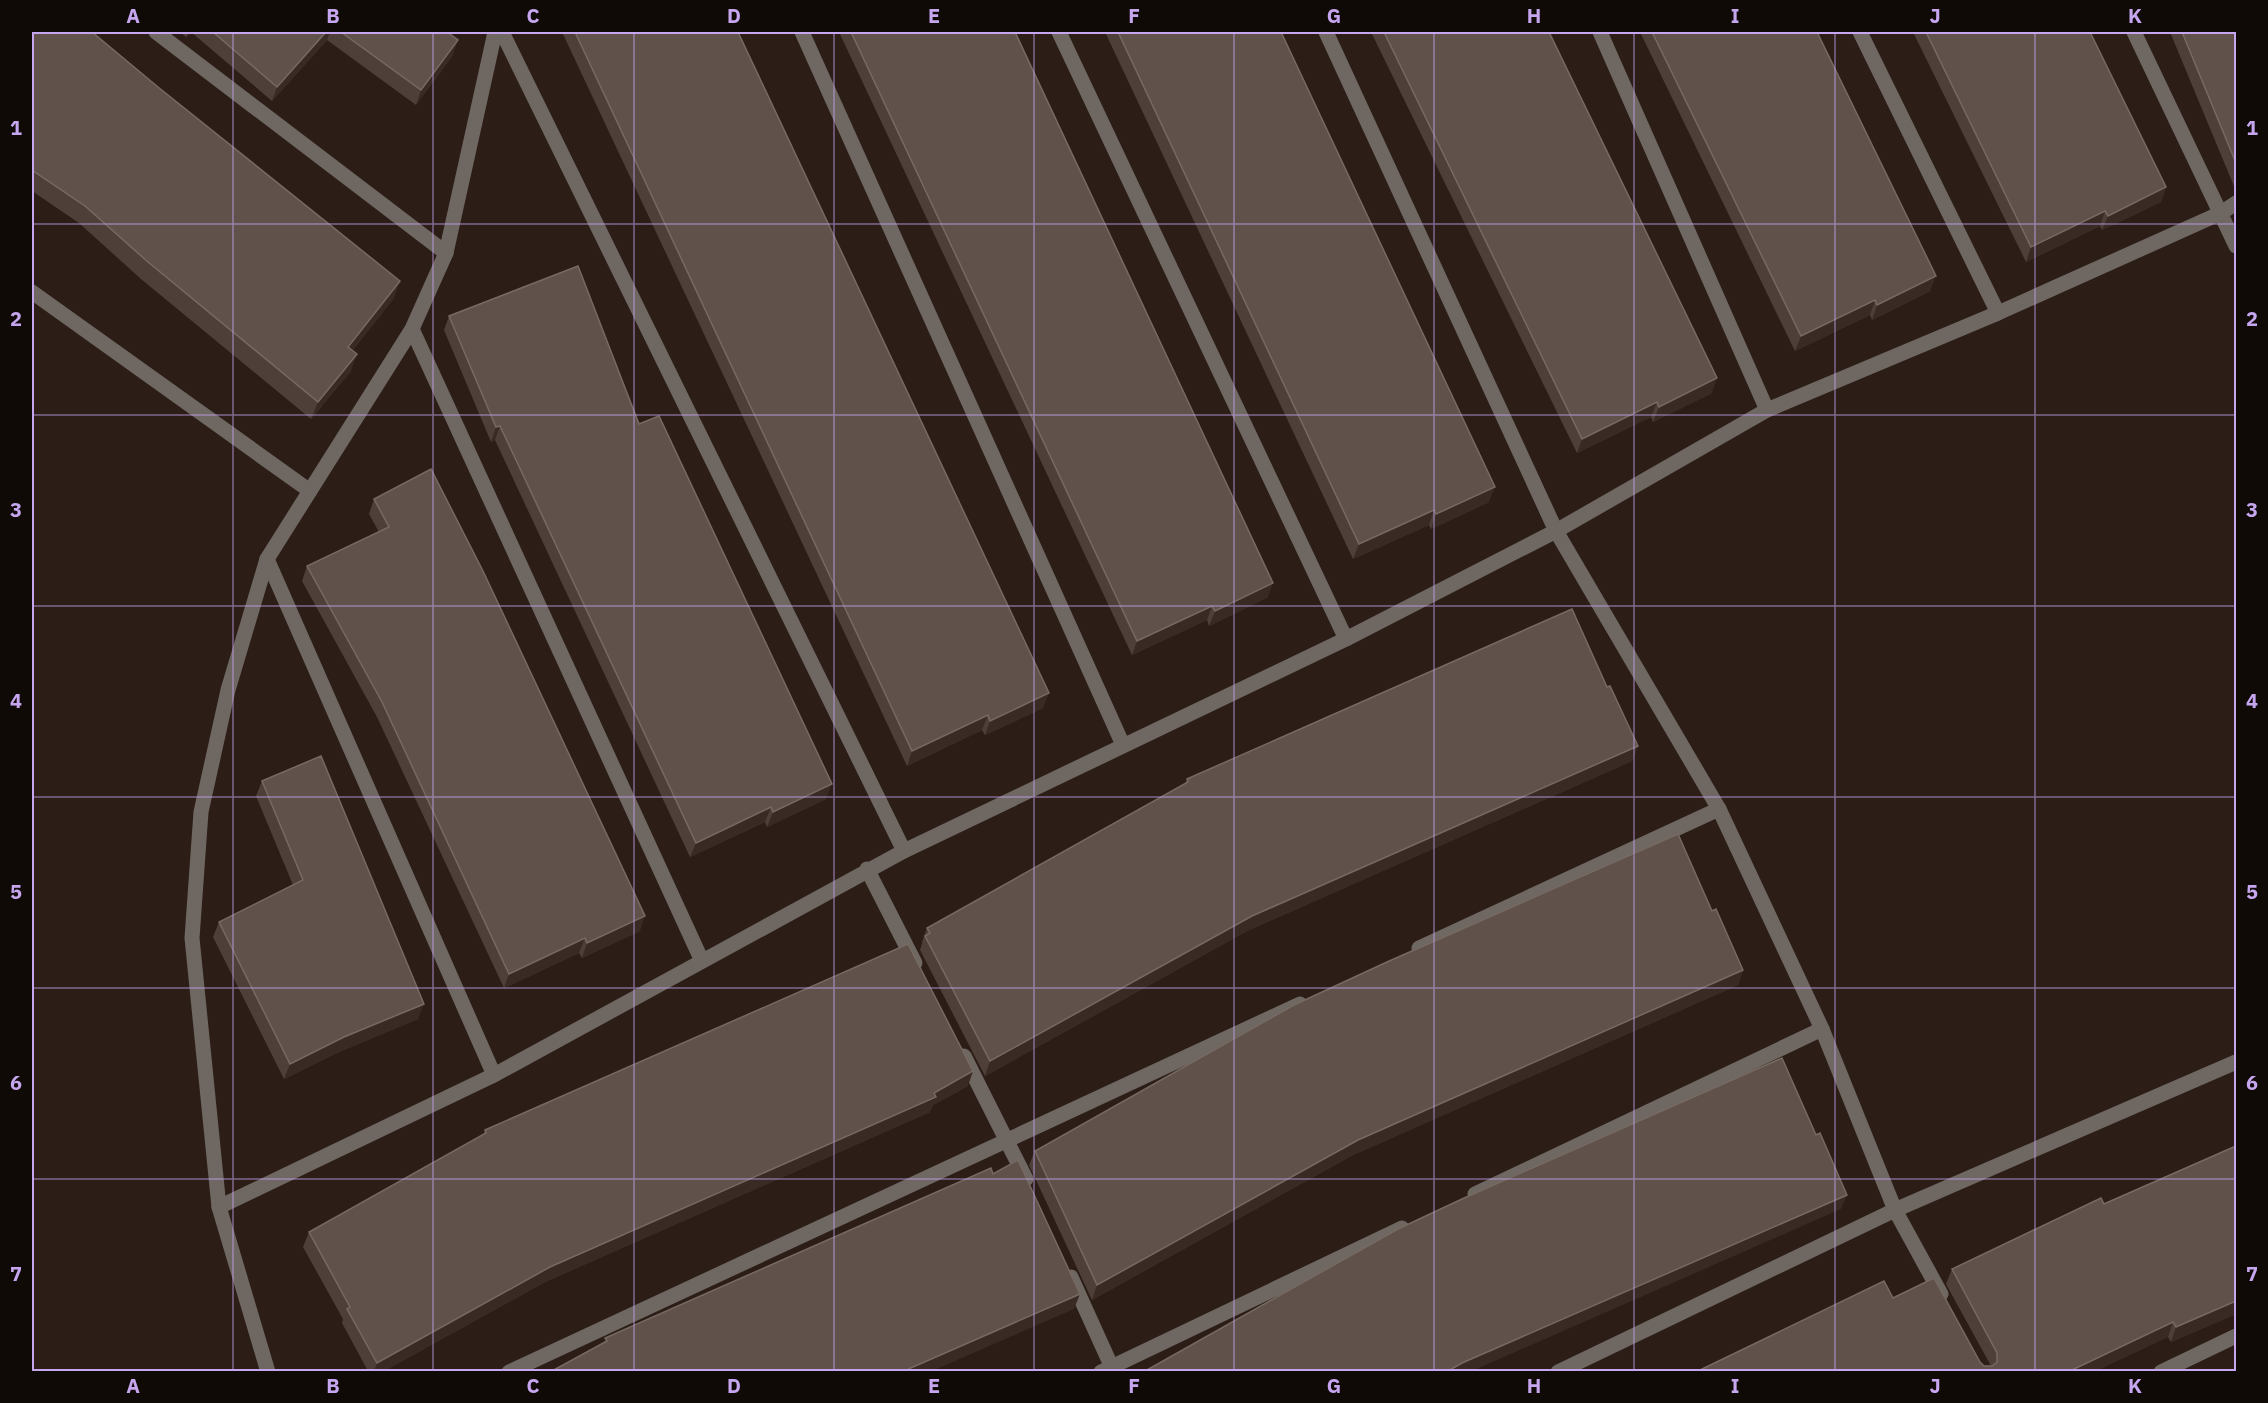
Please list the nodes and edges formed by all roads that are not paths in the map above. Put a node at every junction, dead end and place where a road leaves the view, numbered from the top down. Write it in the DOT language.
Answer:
graph roads {
  1 [pos="156,32"];
  2 [pos="495,32"];
  3 [pos="502,32"];
  4 [pos="802,32"];
  5 [pos="1059,32"];
  6 [pos="1326,32"];
  7 [pos="1600,32"];
  8 [pos="1860,32"];
  9 [pos="2134,32"];
  10 [pos="2236,202"];
  11 [pos="2221,213"];
  12 [pos="2236,246"];
  13 [pos="446,253"];
  14 [pos="32,292"];
  15 [pos="1998,313"];
  16 [pos="412,329"];
  17 [pos="1767,410"];
  18 [pos="309,491"];
  19 [pos="1556,531"];
  20 [pos="267,559"];
  21 [pos="1346,639"];
  22 [pos="1123,745"];
  23 [pos="1719,809"];
  24 [pos="904,850"];
  25 [pos="867,869"];
  26 [pos="1406,954"];
  27 [pos="702,961"];
  28 [pos="921,973"];
  29 [pos="1309,999"];
  30 [pos="1822,1029"];
  31 [pos="959,1046"];
  32 [pos="2236,1062"];
  33 [pos="494,1075"];
  34 [pos="1007,1140"];
  35 [pos="1032,1194"];
  36 [pos="1456,1203"];
  37 [pos="219,1207"];
  38 [pos="1895,1210"];
  39 [pos="1413,1223"];
  40 [pos="1062,1258"];
  41 [pos="1950,1311"];
  42 [pos="2236,1336"];
  43 [pos="1109,1370"];
  44 [pos="268,1371"];
  45 [pos="509,1371"];
  46 [pos="1558,1371"];
  47 [pos="2161,1371"];
  1 -- 13 [label="street"];
  2 -- 13 [label="street"];
  3 -- 24 [label="street"];
  4 -- 22 [label="street"];
  5 -- 21 [label="street"];
  6 -- 19 [label="street"];
  7 -- 17 [label="street"];
  8 -- 15 [label="street"];
  9 -- 11 [label="street"];
  10 -- 11 [label="street"];
  11 -- 12 [label="street"];
  11 -- 15 [label="street"];
  13 -- 16 [label="street"];
  14 -- 18 [label="street"];
  15 -- 17 [label="street"];
  16 -- 18 [label="street"];
  16 -- 27 [label="street"];
  17 -- 19 [label="street"];
  18 -- 20 [label="street"];
  19 -- 21 [label="street"];
  19 -- 23 [label="street"];
  20 -- 33 [label="street"];
  20 -- 37 [label="street"];
  21 -- 22 [label="street"];
  22 -- 24 [label="street"];
  23 -- 26 [label="street"];
  23 -- 30 [label="street"];
  24 -- 25 [label="street"];
  25 -- 27 [label="street"];
  25 -- 28 [label="street"];
  27 -- 33 [label="street"];
  29 -- 34 [label="street"];
  30 -- 36 [label="street"];
  30 -- 38 [label="street"];
  31 -- 34 [label="street"];
  32 -- 38 [label="street"];
  33 -- 37 [label="street"];
  34 -- 35 [label="street"];
  34 -- 45 [label="street"];
  37 -- 44 [label="street"];
  38 -- 41 [label="street"];
  38 -- 46 [label="street"];
  39 -- 43 [label="street"];
  40 -- 43 [label="street"];
  42 -- 47 [label="street"];
}
